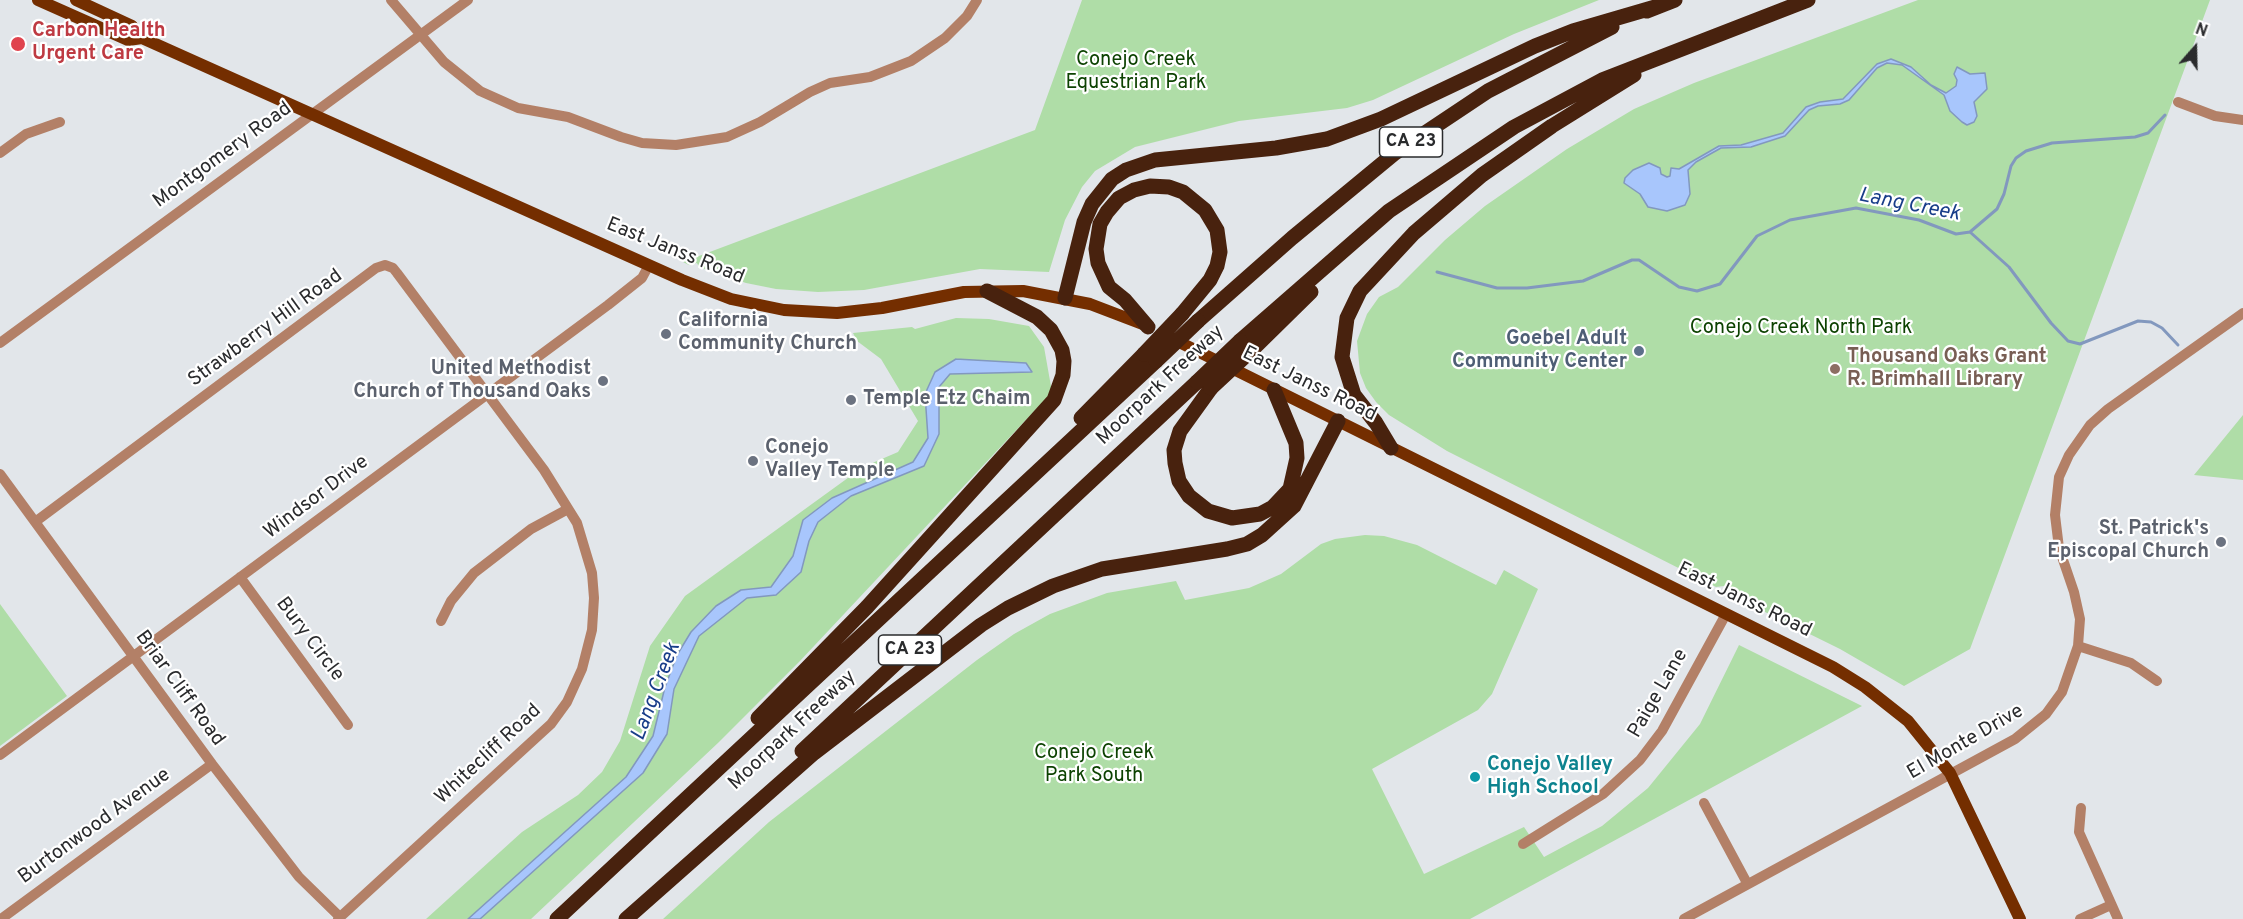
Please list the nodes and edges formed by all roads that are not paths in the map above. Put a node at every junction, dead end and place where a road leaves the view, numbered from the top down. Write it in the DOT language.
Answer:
graph roads {
  1 [pos="38,0"];
  2 [pos="76,0"];
  3 [pos="391,0"];
  4 [pos="468,0"];
  5 [pos="977,0"];
  6 [pos="1675,0"];
  7 [pos="1808,0"];
  8 [pos="1655,7"];
  9 [pos="421,33"];
  10 [pos="142,38"];
  11 [pos="1671,53"];
  12 [pos="2178,102"];
  13 [pos="312,114"];
  14 [pos="2243,120"];
  15 [pos="60,122"];
  16 [pos="0,153"];
  17 [pos="649,265"];
  18 [pos="987,291"];
  19 [pos="1065,298"];
  20 [pos="2243,313"];
  21 [pos="1148,327"];
  22 [pos="0,343"];
  23 [pos="1150,358"];
  24 [pos="1204,385"];
  25 [pos="1274,390"];
  26 [pos="486,395"];
  27 [pos="1338,421"];
  28 [pos="1391,448"];
  29 [pos="0,474"];
  30 [pos="568,509"];
  31 [pos="35,522"];
  32 [pos="240,577"];
  33 [pos="1726,614"];
  34 [pos="441,621"];
  35 [pos="2078,646"];
  36 [pos="133,656"];
  37 [pos="2157,681"];
  38 [pos="348,724"];
  39 [pos="0,755"];
  40 [pos="212,764"];
  41 [pos="1950,773"];
  42 [pos="1704,802"];
  43 [pos="675,808"];
  44 [pos="2081,808"];
  45 [pos="1523,844"];
  46 [pos="1748,883"];
  47 [pos="2111,905"];
  48 [pos="339,918"];
  49 [pos="1,919"];
  50 [pos="557,919"];
  51 [pos="624,919"];
  52 [pos="1684,919"];
  53 [pos="2020,919"];
  54 [pos="2080,919"];
  55 [pos="2118,919"];
  1 -- 10 [label="main road, East Janss Road"];
  2 -- 10 [label="main road, East Janss Road"];
  3 -- 9 [label="street"];
  4 -- 9 [label="street, Montgomery Road"];
  5 -- 9 [label="street"];
  6 -- 8 [label="highway, Moorpark Freeway / CA 23"];
  7 -- 11 [label="highway, Moorpark Freeway / CA 23"];
  8 -- 19 [label="highway"];
  8 -- 23 [label="highway, Moorpark Freeway / CA 23, bridge"];
  9 -- 13 [label="street, Montgomery Road"];
  10 -- 13 [label="main road, East Janss Road"];
  11 -- 24 [label="highway, Moorpark Freeway / CA 23, bridge"];
  11 -- 28 [label="highway"];
  12 -- 14 [label="street"];
  13 -- 17 [label="main road, East Janss Road"];
  13 -- 22 [label="street, Montgomery Road"];
  15 -- 16 [label="street"];
  17 -- 18 [label="main road, East Janss Road"];
  17 -- 26 [label="street, Windsor Drive"];
  18 -- 19 [label="main road, East Janss Road"];
  18 -- 43 [label="highway"];
  19 -- 21 [label="main road, East Janss Road"];
  20 -- 35 [label="street, El Monte Drive"];
  21 -- 23 [label="highway, bridge"];
  21 -- 25 [label="main road, East Janss Road"];
  23 -- 43 [label="highway, Moorpark Freeway / CA 23"];
  24 -- 25 [label="highway"];
  24 -- 51 [label="highway, Moorpark Freeway / CA 23"];
  25 -- 27 [label="main road, East Janss Road"];
  26 -- 30 [label="street, Whitecliff Road"];
  26 -- 31 [label="street, Strawberry Hill Road"];
  26 -- 32 [label="street, Windsor Drive"];
  27 -- 28 [label="main road, East Janss Road"];
  27 -- 51 [label="highway"];
  28 -- 33 [label="main road, East Janss Road"];
  29 -- 31 [label="street, Briar Cliff Road"];
  30 -- 34 [label="street"];
  30 -- 48 [label="street, Whitecliff Road"];
  31 -- 36 [label="street, Briar Cliff Road"];
  32 -- 36 [label="street, Windsor Drive"];
  32 -- 38 [label="street, Bury Circle"];
  33 -- 41 [label="main road, East Janss Road"];
  33 -- 45 [label="street, Paige Lane"];
  35 -- 37 [label="street"];
  35 -- 41 [label="street, El Monte Drive"];
  36 -- 39 [label="street, Windsor Drive"];
  36 -- 40 [label="street, Briar Cliff Road"];
  40 -- 48 [label="street, Briar Cliff Road"];
  40 -- 49 [label="street, Burtonwood Avenue"];
  41 -- 46 [label="street, El Monte Drive"];
  41 -- 53 [label="main road, East Janss Road"];
  42 -- 46 [label="street"];
  43 -- 50 [label="highway, Moorpark Freeway / CA 23"];
  44 -- 47 [label="street"];
  46 -- 52 [label="street, El Monte Drive"];
  47 -- 54 [label="street"];
  47 -- 55 [label="street"];
}
